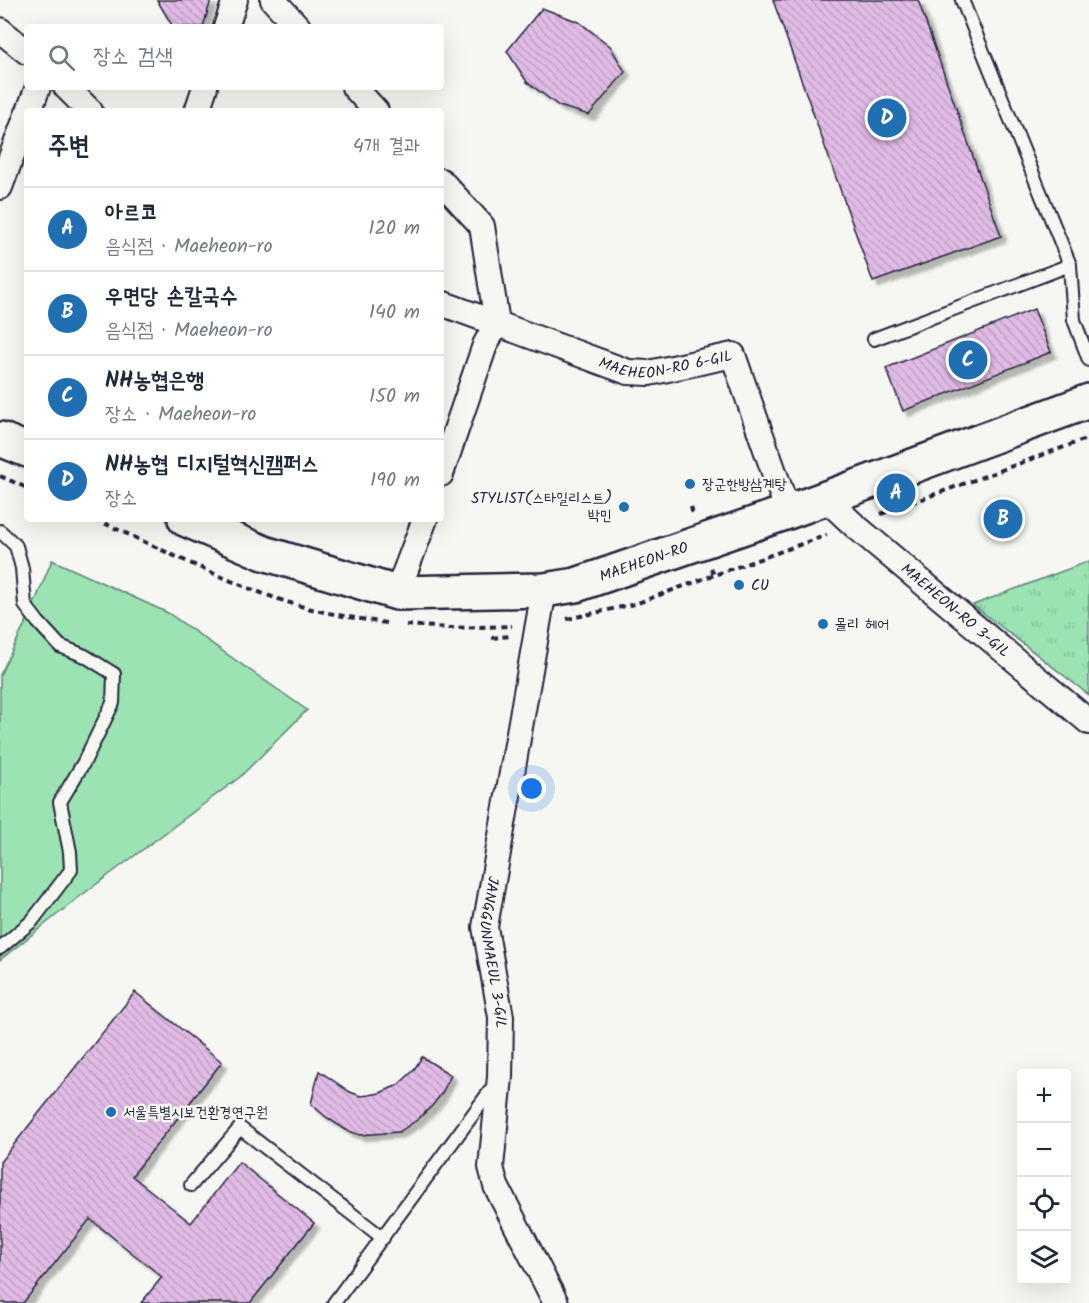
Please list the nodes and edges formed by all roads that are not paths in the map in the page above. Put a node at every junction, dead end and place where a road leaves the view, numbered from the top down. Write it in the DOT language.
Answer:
graph roads {
  1 [pos="235,0"];
  2 [pos="273,0"];
  3 [pos="962,0"];
  4 [pos="227,24"];
  5 [pos="295,24"];
  6 [pos="0,30"];
  7 [pos="24,50"];
  8 [pos="37,90"];
  9 [pos="69,90"];
  10 [pos="204,90"];
  11 [pos="357,90"];
  12 [pos="30,108"];
  13 [pos="87,108"];
  14 [pos="198,108"];
  15 [pos="373,108"];
  16 [pos="24,121"];
  17 [pos="5,159"];
  18 [pos="444,184"];
  19 [pos="0,187"];
  20 [pos="1070,265"];
  21 [pos="444,304"];
  22 [pos="497,323"];
  23 [pos="874,339"];
  24 [pos="1089,360"];
  25 [pos="1089,401"];
  26 [pos="0,439"];
  27 [pos="24,449"];
  28 [pos="444,465"];
  29 [pos="825,498"];
  30 [pos="788,512"];
  31 [pos="192,522"];
  32 [pos="424,522"];
  33 [pos="0,531"];
  34 [pos="544,590"];
  35 [pos="397,593"];
  36 [pos="1089,722"];
  37 [pos="0,948"];
  38 [pos="500,1077"];
  39 [pos="191,1185"];
  40 [pos="383,1238"];
  41 [pos="334,1303"];
  42 [pos="556,1303"];
  1 -- 4 [label="street"];
  2 -- 5 [label="street"];
  3 -- 20 [label="lane"];
  6 -- 7 [label="street"];
  8 -- 12 [label="street"];
  9 -- 13 [label="street"];
  10 -- 14 [label="street"];
  11 -- 15 [label="street"];
  16 -- 17 [label="street"];
  17 -- 19 [label="street"];
  18 -- 22 [label="street"];
  20 -- 23 [label="lane"];
  20 -- 24 [label="lane"];
  21 -- 22 [label="street, MAEHEON-RO 6-GIL"];
  22 -- 28 [label="street"];
  22 -- 30 [label="street, MAEHEON-RO 6-GIL"];
  25 -- 29 [label="main road, MAEHEON-RO"];
  26 -- 27 [label="main road"];
  29 -- 30 [label="main road, MAEHEON-RO"];
  29 -- 36 [label="street, MAEHEON-RO 3-GIL"];
  30 -- 34 [label="main road, MAEHEON-RO"];
  31 -- 35 [label="main road, MAEHEON-RO"];
  32 -- 35 [label="street"];
  33 -- 37 [label="lane"];
  34 -- 35 [label="main road, MAEHEON-RO"];
  34 -- 38 [label="street, JANGGUNMAEUL 3-GIL"];
  38 -- 40 [label="lane"];
  38 -- 42 [label="street, JANGGUNMAEUL 3-GIL"];
  39 -- 40 [label="lane"];
  40 -- 41 [label="lane"];
}
